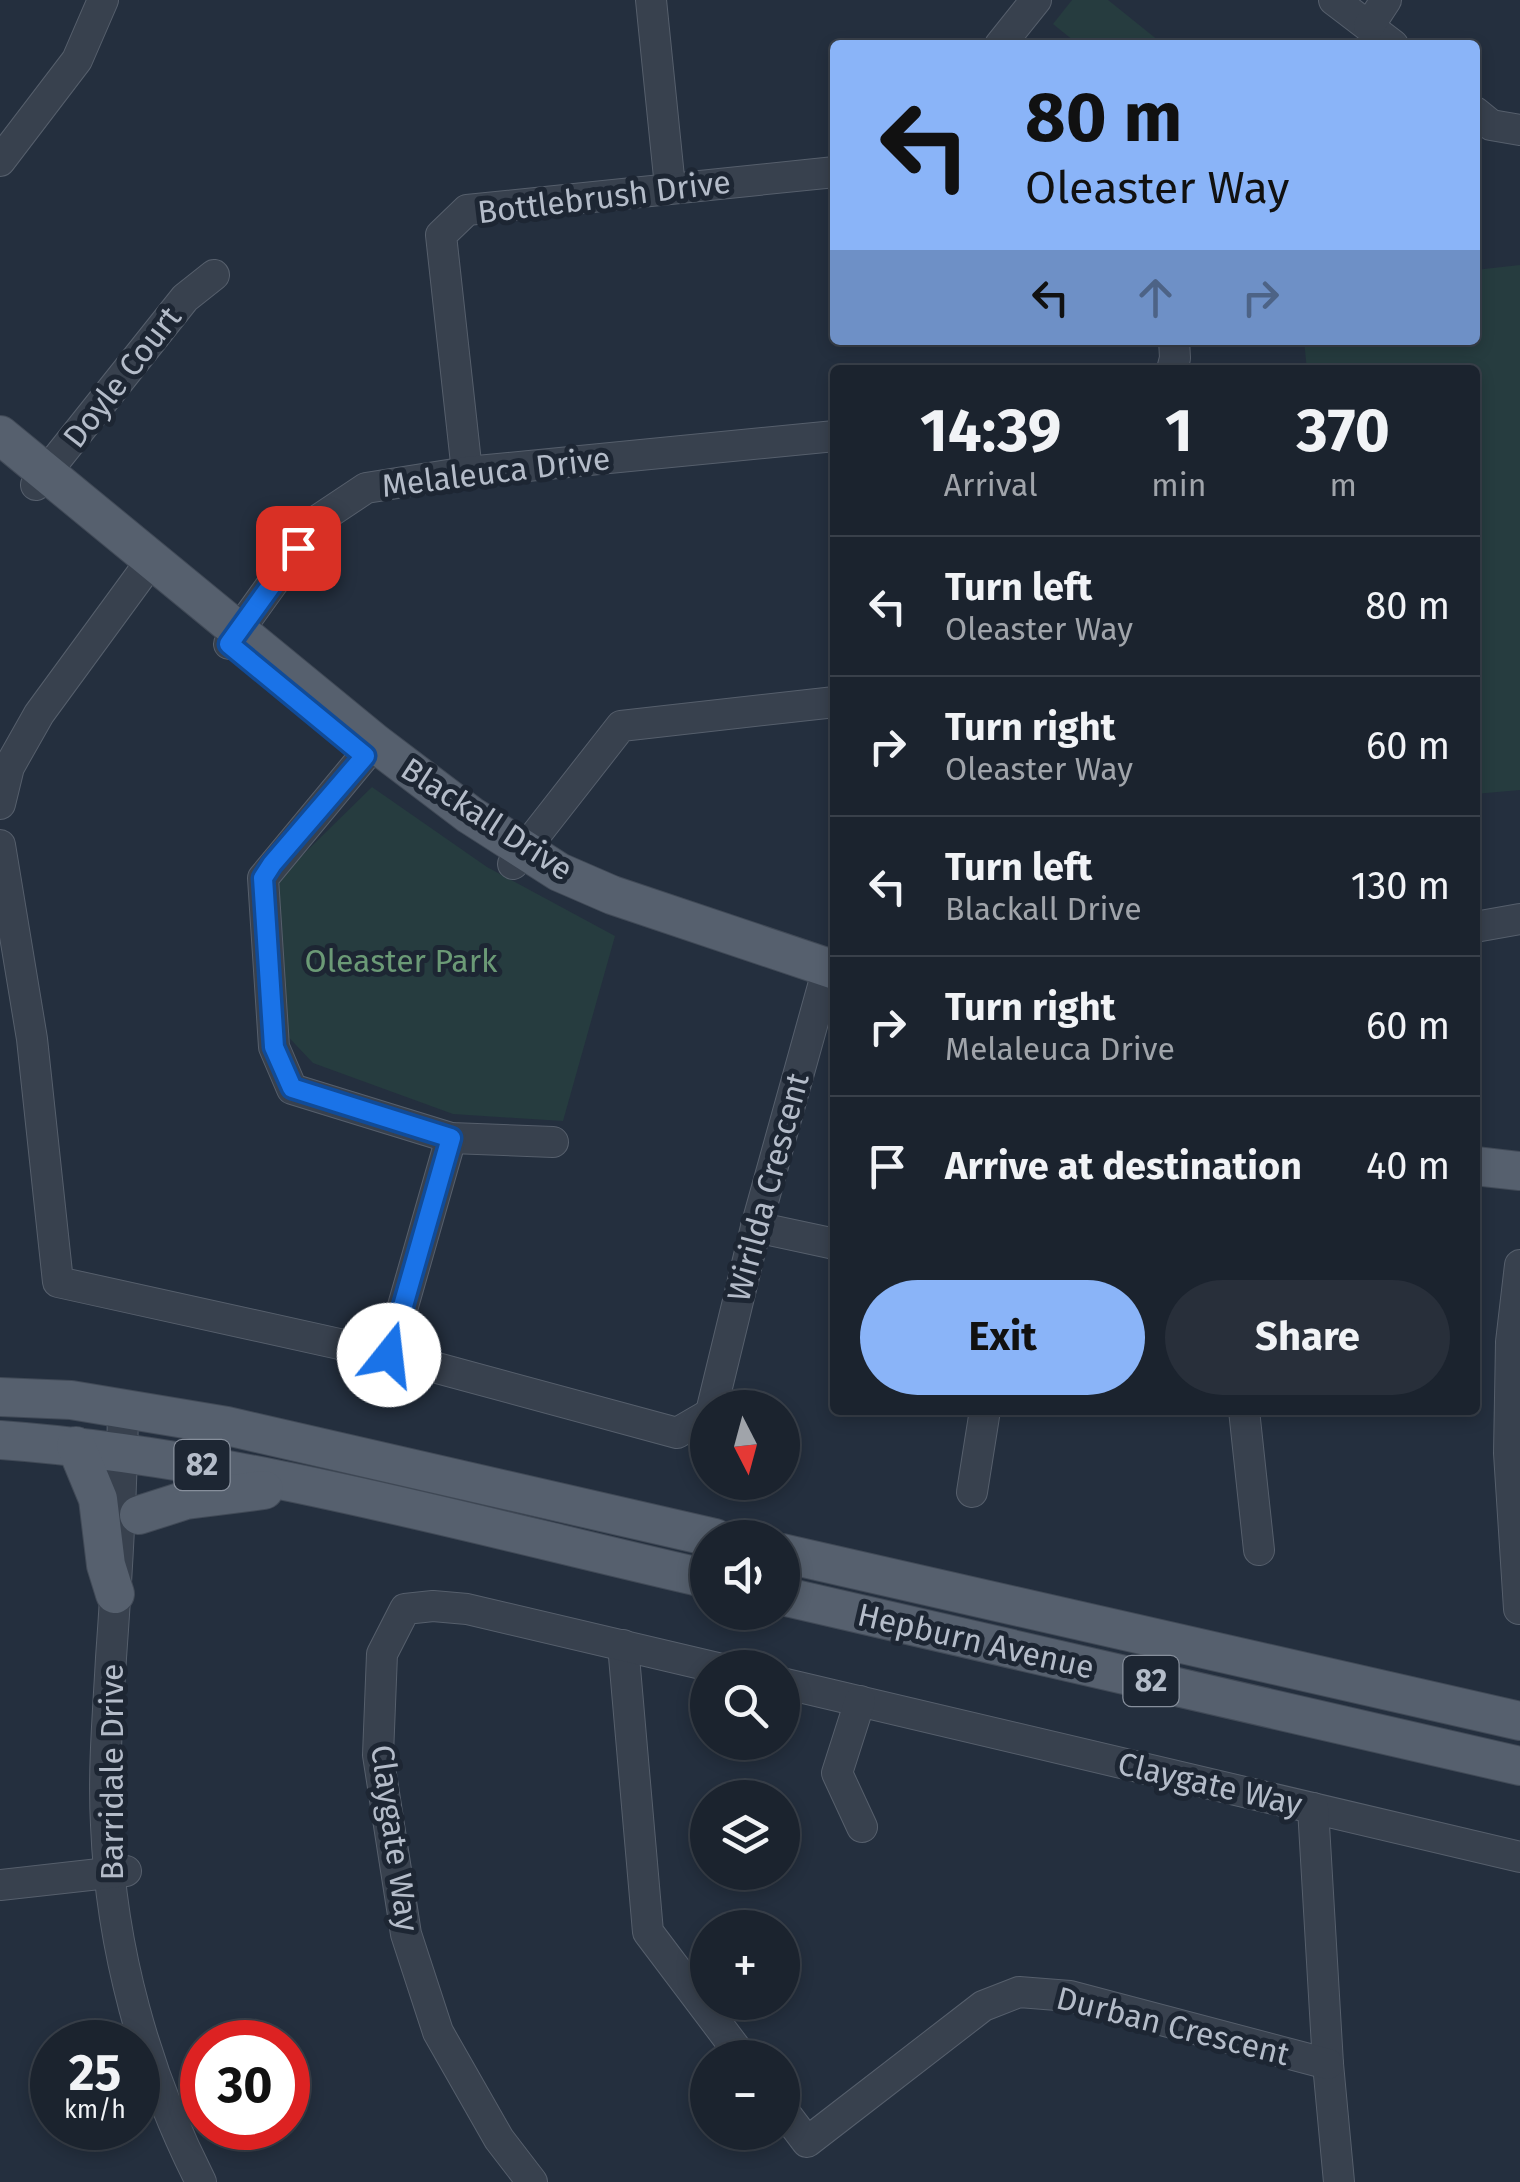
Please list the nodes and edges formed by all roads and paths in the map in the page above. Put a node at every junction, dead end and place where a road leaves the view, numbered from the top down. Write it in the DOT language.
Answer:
graph roads {
  1 [pos="103,0"];
  2 [pos="652,0"];
  3 [pos="1036,0"];
  4 [pos="1334,0"];
  5 [pos="1386,0"];
  6 [pos="1381,35"];
  7 [pos="1004,40"];
  8 [pos="1480,116"];
  9 [pos="1520,130"];
  10 [pos="0,161"];
  11 [pos="830,172"];
  12 [pos="670,187"];
  13 [pos="214,275"];
  14 [pos="0,434"];
  15 [pos="830,436"];
  16 [pos="0,457"];
  17 [pos="467,472"];
  18 [pos="42,479"];
  19 [pos="146,567"];
  20 [pos="234,637"];
  21 [pos="830,703"];
  22 [pos="370,750"];
  23 [pos="0,804"];
  24 [pos="0,845"];
  25 [pos="519,857"];
  26 [pos="1520,919"];
  27 [pos="1480,925"];
  28 [pos="830,977"];
  29 [pos="451,1138"];
  30 [pos="553,1142"];
  31 [pos="1480,1167"];
  32 [pos="1520,1171"];
  33 [pos="1480,1184"];
  34 [pos="1520,1188"];
  35 [pos="756,1228"];
  36 [pos="830,1243"];
  37 [pos="1520,1265"];
  38 [pos="389,1355"];
  39 [pos="716,1390"];
  40 [pos="0,1398"];
  41 [pos="134,1410"];
  42 [pos="983,1415"];
  43 [pos="1245,1415"];
  44 [pos="690,1426"];
  45 [pos="0,1440"];
  46 [pos="76,1446"];
  47 [pos="132,1454"];
  48 [pos="327,1492"];
  49 [pos="972,1492"];
  50 [pos="139,1515"];
  51 [pos="690,1532"];
  52 [pos="1259,1550"];
  53 [pos="800,1557"];
  54 [pos="690,1575"];
  55 [pos="115,1594"];
  56 [pos="800,1600"];
  57 [pos="1519,1609"];
  58 [pos="623,1645"];
  59 [pos="690,1661"];
  60 [pos="800,1687"];
  61 [pos="860,1701"];
  62 [pos="1520,1708"];
  63 [pos="1466,1709"];
  64 [pos="1520,1722"];
  65 [pos="1520,1766"];
  66 [pos="1313,1808"];
  67 [pos="862,1828"];
  68 [pos="1520,1856"];
  69 [pos="118,1871"];
  70 [pos="0,1885"];
  71 [pos="729,2040"];
  72 [pos="1328,2064"];
  73 [pos="800,2132"];
  74 [pos="201,2182"];
  75 [pos="221,2182"];
  76 [pos="532,2182"];
  77 [pos="1339,2182"];
  1 -- 10 [label="street"];
  2 -- 12 [label="street"];
  3 -- 7 [label="street"];
  4 -- 6 [label="street"];
  5 -- 6 [label="street"];
  8 -- 9 [label="street"];
  11 -- 12 [label="street, Bottlebrush Drive"];
  12 -- 17 [label="street, Bottlebrush Drive"];
  13 -- 18 [label="street, Doyle Court"];
  14 -- 18 [label="main road, Blackall Drive"];
  15 -- 17 [label="street, Melaleuca Drive"];
  16 -- 18 [label="main road, Blackall Drive"];
  17 -- 20 [label="street, Melaleuca Drive"];
  18 -- 19 [label="main road, Blackall Drive"];
  19 -- 20 [label="main road, Blackall Drive"];
  19 -- 23 [label="street"];
  20 -- 22 [label="main road, Blackall Drive"];
  21 -- 25 [label="street"];
  22 -- 25 [label="main road, Blackall Drive"];
  22 -- 29 [label="street"];
  24 -- 38 [label="street"];
  25 -- 28 [label="main road, Blackall Drive"];
  26 -- 27 [label="street"];
  28 -- 35 [label="street, Wirilda Crescent"];
  29 -- 30 [label="street"];
  29 -- 38 [label="street"];
  31 -- 32 [label="main road"];
  33 -- 34 [label="main road"];
  35 -- 36 [label="street"];
  35 -- 39 [label="street, Wirilda Crescent"];
  37 -- 57 [label="street"];
  38 -- 44 [label="street"];
  40 -- 41 [label="main road, 82"];
  41 -- 47 [label="street, Barridale Drive"];
  41 -- 51 [label="main road, 82"];
  42 -- 49 [label="street"];
  43 -- 52 [label="street"];
  45 -- 46 [label="main road, 82"];
  46 -- 47 [label="main road, 82"];
  46 -- 55 [label="main road"];
  47 -- 48 [label="main road, 82"];
  47 -- 50 [label="street, Barridale Drive"];
  47 -- 55 [label="street, Barridale Drive"];
  48 -- 50 [label="main road"];
  48 -- 54 [label="main road, 82"];
  50 -- 69 [label="street, Barridale Drive"];
  53 -- 63 [label="main road, Hepburn Avenue / 82"];
  55 -- 69 [label="street, Barridale Drive"];
  56 -- 65 [label="main road, Hepburn Avenue / 82"];
  58 -- 59 [label="street, Claygate Way"];
  58 -- 71 [label="street"];
  58 -- 76 [label="street, Claygate Way"];
  60 -- 61 [label="street, Claygate Way"];
  61 -- 66 [label="street, Claygate Way"];
  61 -- 67 [label="street"];
  62 -- 63 [label="main road"];
  63 -- 64 [label="main road, Hepburn Avenue / 82"];
  66 -- 68 [label="street, Claygate Way"];
  66 -- 72 [label="street"];
  69 -- 70 [label="street"];
  69 -- 74 [label="street, Barridale Drive"];
  69 -- 75 [label="street, Barridale Drive"];
  72 -- 73 [label="street, Durban Crescent"];
  72 -- 77 [label="street"];
}
